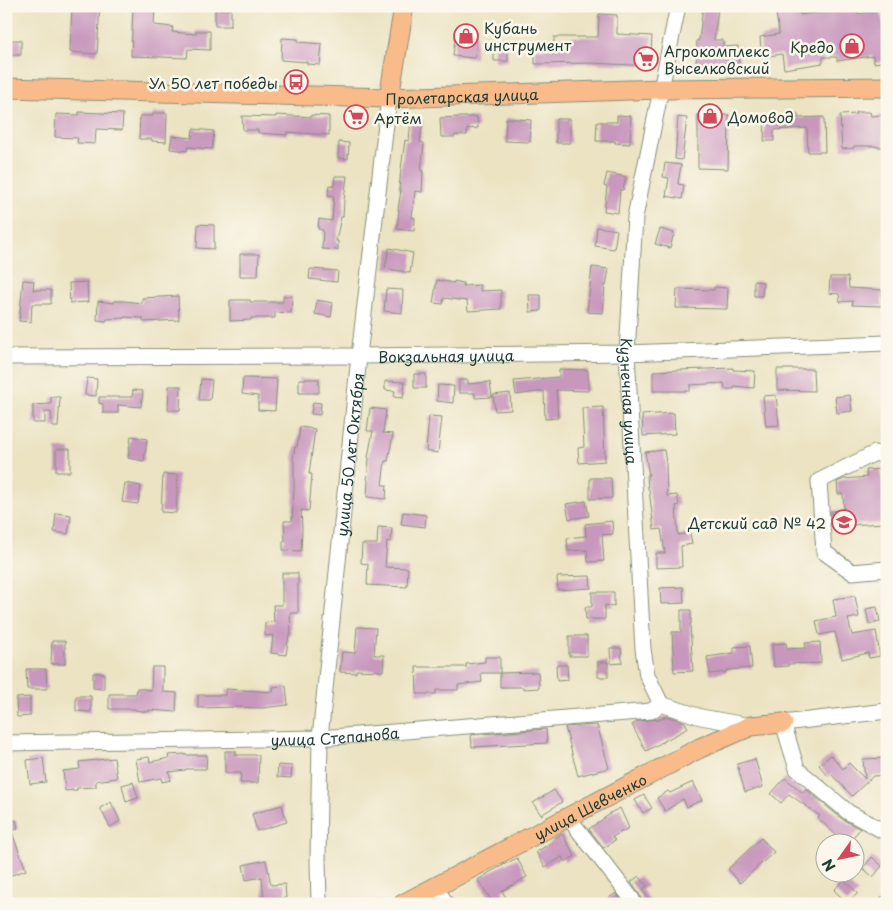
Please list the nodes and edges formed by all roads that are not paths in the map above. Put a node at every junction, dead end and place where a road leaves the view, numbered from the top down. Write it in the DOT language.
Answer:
graph roads {
  1 [pos="404,6"];
  2 [pos="678,6"];
  3 [pos="887,87"];
  4 [pos="6,88"];
  5 [pos="661,89"];
  6 [pos="389,98"];
  7 [pos="887,343"];
  8 [pos="627,352"];
  9 [pos="359,356"];
  10 [pos="6,358"];
  11 [pos="887,457"];
  12 [pos="887,569"];
  13 [pos="660,704"];
  14 [pos="887,711"];
  15 [pos="783,723"];
  16 [pos="751,726"];
  17 [pos="320,738"];
  18 [pos="6,743"];
  19 [pos="568,818"];
  20 [pos="887,833"];
  21 [pos="436,887"];
  22 [pos="632,899"];
  23 [pos="319,904"];
  24 [pos="403,904"];
  25 [pos="446,904"];
  1 -- 6 [label="main road, улица 50 лет Октября"];
  2 -- 5 [label="street, Кузнечная улица"];
  3 -- 5 [label="main road, Пролетарская улица"];
  4 -- 6 [label="main road, Пролетарская улица"];
  5 -- 6 [label="main road, Пролетарская улица"];
  5 -- 8 [label="street, Кузнечная улица"];
  6 -- 9 [label="street, улица 50 лет Октября"];
  7 -- 8 [label="street, Вокзальная улица"];
  8 -- 9 [label="street, Вокзальная улица"];
  8 -- 13 [label="street, Кузнечная улица"];
  9 -- 10 [label="street, Вокзальная улица"];
  9 -- 17 [label="street, улица 50 лет Октября"];
  11 -- 12 [label="street"];
  13 -- 16 [label="street"];
  13 -- 17 [label="street, улица Степанова"];
  14 -- 15 [label="street"];
  15 -- 16 [label="main road, улица Шевченко"];
  15 -- 20 [label="street"];
  16 -- 19 [label="main road, улица Шевченко"];
  17 -- 18 [label="street, улица Степанова"];
  17 -- 23 [label="street, улица 50 лет Октября"];
  19 -- 21 [label="main road, улица Шевченко"];
  19 -- 22 [label="street"];
  21 -- 24 [label="main road, улица Шевченко"];
  21 -- 25 [label="street"];
}
